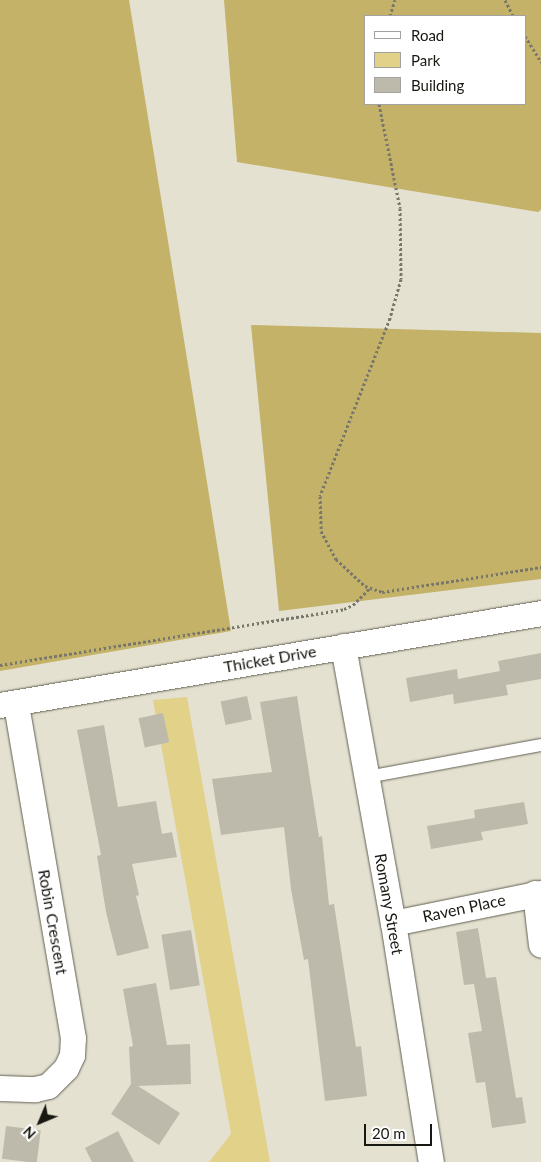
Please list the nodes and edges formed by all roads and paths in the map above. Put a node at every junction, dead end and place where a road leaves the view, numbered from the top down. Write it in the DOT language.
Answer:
graph roads {
  1 [pos="396,0"];
  2 [pos="505,0"];
  3 [pos="390,15"];
  4 [pos="512,15"];
  5 [pos="526,38"];
  6 [pos="541,62"];
  7 [pos="380,105"];
  8 [pos="541,567"];
  9 [pos="370,588"];
  10 [pos="541,613"];
  11 [pos="343,646"];
  12 [pos="0,665"];
  13 [pos="8,704"];
  14 [pos="541,745"];
  15 [pos="367,777"];
  16 [pos="538,893"];
  17 [pos="393,923"];
  18 [pos="541,945"];
  19 [pos="0,1088"];
  20 [pos="431,1162"];
  1 -- 3 [label="path"];
  2 -- 4 [label="path"];
  5 -- 6 [label="path"];
  7 -- 9 [label="path"];
  8 -- 9 [label="path"];
  9 -- 12 [label="path"];
  10 -- 11 [label="street, Thicket Drive"];
  11 -- 13 [label="street, Thicket Drive"];
  11 -- 15 [label="street, Romany Street"];
  13 -- 19 [label="street, Robin Crescent"];
  14 -- 15 [label="lane"];
  15 -- 17 [label="street, Romany Street"];
  16 -- 17 [label="street, Raven Place"];
  16 -- 18 [label="street, Raven Place"];
  17 -- 20 [label="street, Romany Street"];
}
